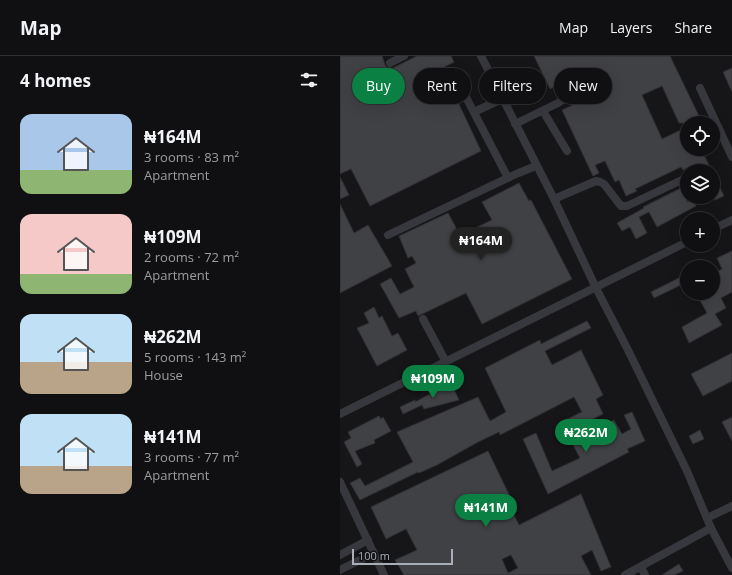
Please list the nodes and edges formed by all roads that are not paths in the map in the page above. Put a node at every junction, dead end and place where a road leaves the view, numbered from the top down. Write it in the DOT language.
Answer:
graph roads {
  1 [pos="404,56"];
  2 [pos="480,56"];
  3 [pos="390,63"];
  4 [pos="486,68"];
  5 [pos="700,88"];
  6 [pos="470,104"];
  7 [pos="491,104"];
  8 [pos="505,104"];
  9 [pos="555,104"];
  10 [pos="543,111"];
  11 [pos="474,112"];
  12 [pos="515,124"];
  13 [pos="567,151"];
  14 [pos="732,157"];
  15 [pos="536,166"];
  16 [pos="508,178"];
  17 [pos="680,181"];
  18 [pos="554,199"];
  19 [pos="732,220"];
  20 [pos="720,226"];
  21 [pos="388,235"];
  22 [pos="680,246"];
  23 [pos="596,288"];
  24 [pos="423,319"];
  25 [pos="446,362"];
  26 [pos="340,414"];
  27 [pos="340,482"];
  28 [pos="732,506"];
  29 [pos="707,518"];
  30 [pos="711,528"];
  31 [pos="368,540"];
  32 [pos="374,553"];
  33 [pos="728,553"];
  34 [pos="340,555"];
  35 [pos="640,567"];
  36 [pos="732,568"];
  37 [pos="340,570"];
  38 [pos="384,575"];
  39 [pos="625,575"];
  40 [pos="645,575"];
  1 -- 3 [label="street"];
  2 -- 4 [label="street"];
  5 -- 14 [label="street"];
  6 -- 11 [label="street"];
  7 -- 11 [label="street"];
  8 -- 12 [label="street"];
  9 -- 10 [label="street"];
  10 -- 12 [label="street"];
  10 -- 13 [label="street"];
  11 -- 16 [label="street"];
  12 -- 15 [label="street"];
  15 -- 16 [label="street"];
  15 -- 18 [label="street"];
  16 -- 21 [label="street"];
  17 -- 18 [label="street"];
  18 -- 23 [label="street"];
  19 -- 20 [label="street"];
  22 -- 23 [label="street"];
  23 -- 25 [label="street"];
  23 -- 29 [label="street"];
  24 -- 25 [label="street"];
  25 -- 26 [label="street"];
  27 -- 31 [label="street"];
  28 -- 29 [label="street"];
  29 -- 30 [label="street"];
  30 -- 33 [label="street"];
  30 -- 35 [label="street"];
  31 -- 32 [label="street"];
  31 -- 34 [label="street"];
  32 -- 37 [label="street"];
  32 -- 38 [label="street"];
  33 -- 36 [label="street"];
  35 -- 39 [label="street"];
  35 -- 40 [label="street"];
}
